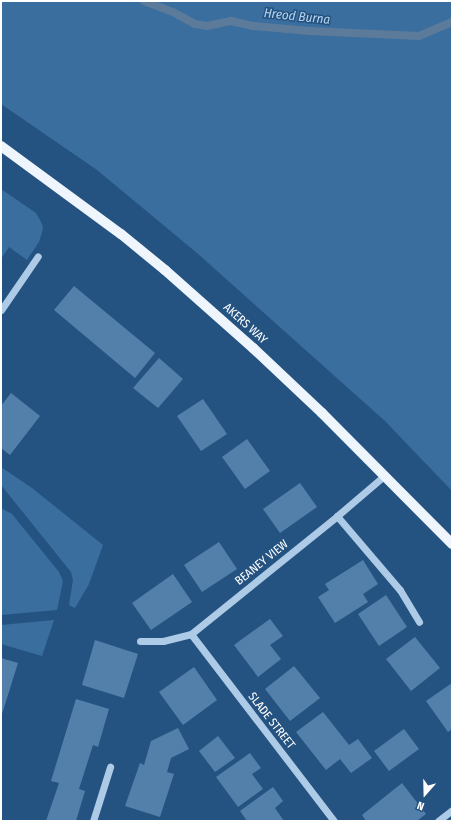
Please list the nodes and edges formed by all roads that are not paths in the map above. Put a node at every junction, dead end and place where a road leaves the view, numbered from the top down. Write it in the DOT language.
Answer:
graph roads {
  1 [pos="1,146"];
  2 [pos="38,256"];
  3 [pos="1,310"];
  4 [pos="385,475"];
  5 [pos="337,516"];
  6 [pos="452,544"];
  7 [pos="419,622"];
  8 [pos="191,634"];
  9 [pos="140,641"];
  10 [pos="110,767"];
  11 [pos="452,810"];
  12 [pos="93,821"];
  13 [pos="334,821"];
  14 [pos="438,821"];
  1 -- 4 [label="main road, AKERS WAY"];
  2 -- 3 [label="street"];
  4 -- 5 [label="street, BEANEY VIEW"];
  4 -- 6 [label="main road, AKERS WAY"];
  5 -- 7 [label="street"];
  5 -- 8 [label="street, BEANEY VIEW"];
  8 -- 9 [label="street, BEANEY VIEW"];
  8 -- 13 [label="street, SLADE STREET"];
  10 -- 12 [label="street"];
  11 -- 14 [label="street"];
}
